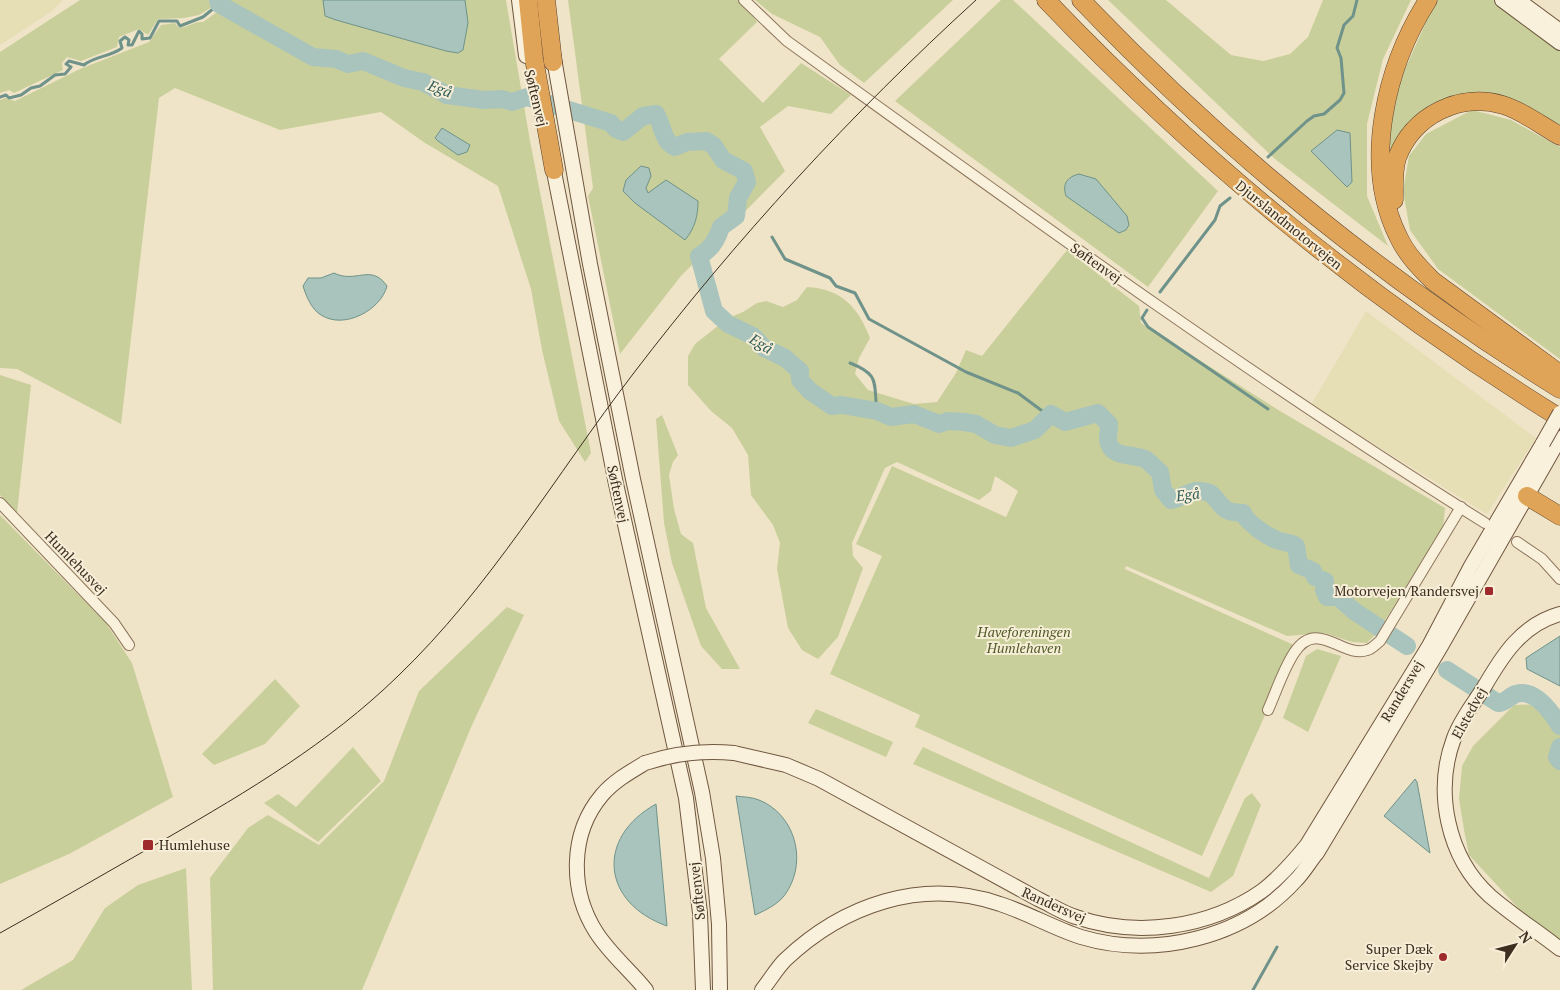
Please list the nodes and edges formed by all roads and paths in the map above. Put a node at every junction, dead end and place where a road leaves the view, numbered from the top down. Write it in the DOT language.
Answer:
graph roads {
  1 [pos="519,0"];
  2 [pos="528,0"];
  3 [pos="546,0"];
  4 [pos="554,0"];
  5 [pos="744,0"];
  6 [pos="1046,0"];
  7 [pos="1081,0"];
  8 [pos="1428,0"];
  9 [pos="1502,0"];
  10 [pos="1518,0"];
  11 [pos="1560,31"];
  12 [pos="1560,43"];
  13 [pos="530,59"];
  14 [pos="553,62"];
  15 [pos="1560,136"];
  16 [pos="554,170"];
  17 [pos="1453,296"];
  18 [pos="1560,374"];
  19 [pos="1560,389"];
  20 [pos="1560,413"];
  21 [pos="1560,418"];
  22 [pos="1552,444"];
  23 [pos="1521,493"];
  24 [pos="0,503"];
  25 [pos="1460,507"];
  26 [pos="1560,516"];
  27 [pos="1485,523"];
  28 [pos="1517,542"];
  29 [pos="1560,579"];
  30 [pos="1560,614"];
  31 [pos="129,645"];
  32 [pos="1268,710"];
  33 [pos="1560,949"];
  34 [pos="646,990"];
  35 [pos="703,990"];
  36 [pos="720,990"];
  37 [pos="762,990"];
  1 -- 13 [label="main road, Søftenvej"];
  2 -- 13 [label="highway"];
  3 -- 14 [label="highway"];
  4 -- 14 [label="main road, Søftenvej"];
  5 -- 25 [label="street, Søftenvej"];
  6 -- 21 [label="highway, Djurslandmotorvejen"];
  7 -- 19 [label="highway, Djurslandmotorvejen"];
  8 -- 17 [label="highway"];
  9 -- 12 [label="main road"];
  10 -- 11 [label="main road"];
  13 -- 16 [label="highway"];
  14 -- 36 [label="main road, Søftenvej"];
  15 -- 17 [label="highway"];
  16 -- 35 [label="main road, Søftenvej"];
  17 -- 18 [label="highway"];
  20 -- 22 [label="main road, Randersvej, bridge"];
  22 -- 23 [label="main road, Randersvej"];
  23 -- 26 [label="highway"];
  23 -- 34 [label="main road, Randersvej, bridge"];
  23 -- 37 [label="main road, Randersvej"];
  24 -- 31 [label="street, Humlehusvej"];
  25 -- 27 [label="street, Søftenvej"];
  25 -- 32 [label="street"];
  28 -- 29 [label="street"];
  30 -- 33 [label="main road, Elstedvej"];
}
